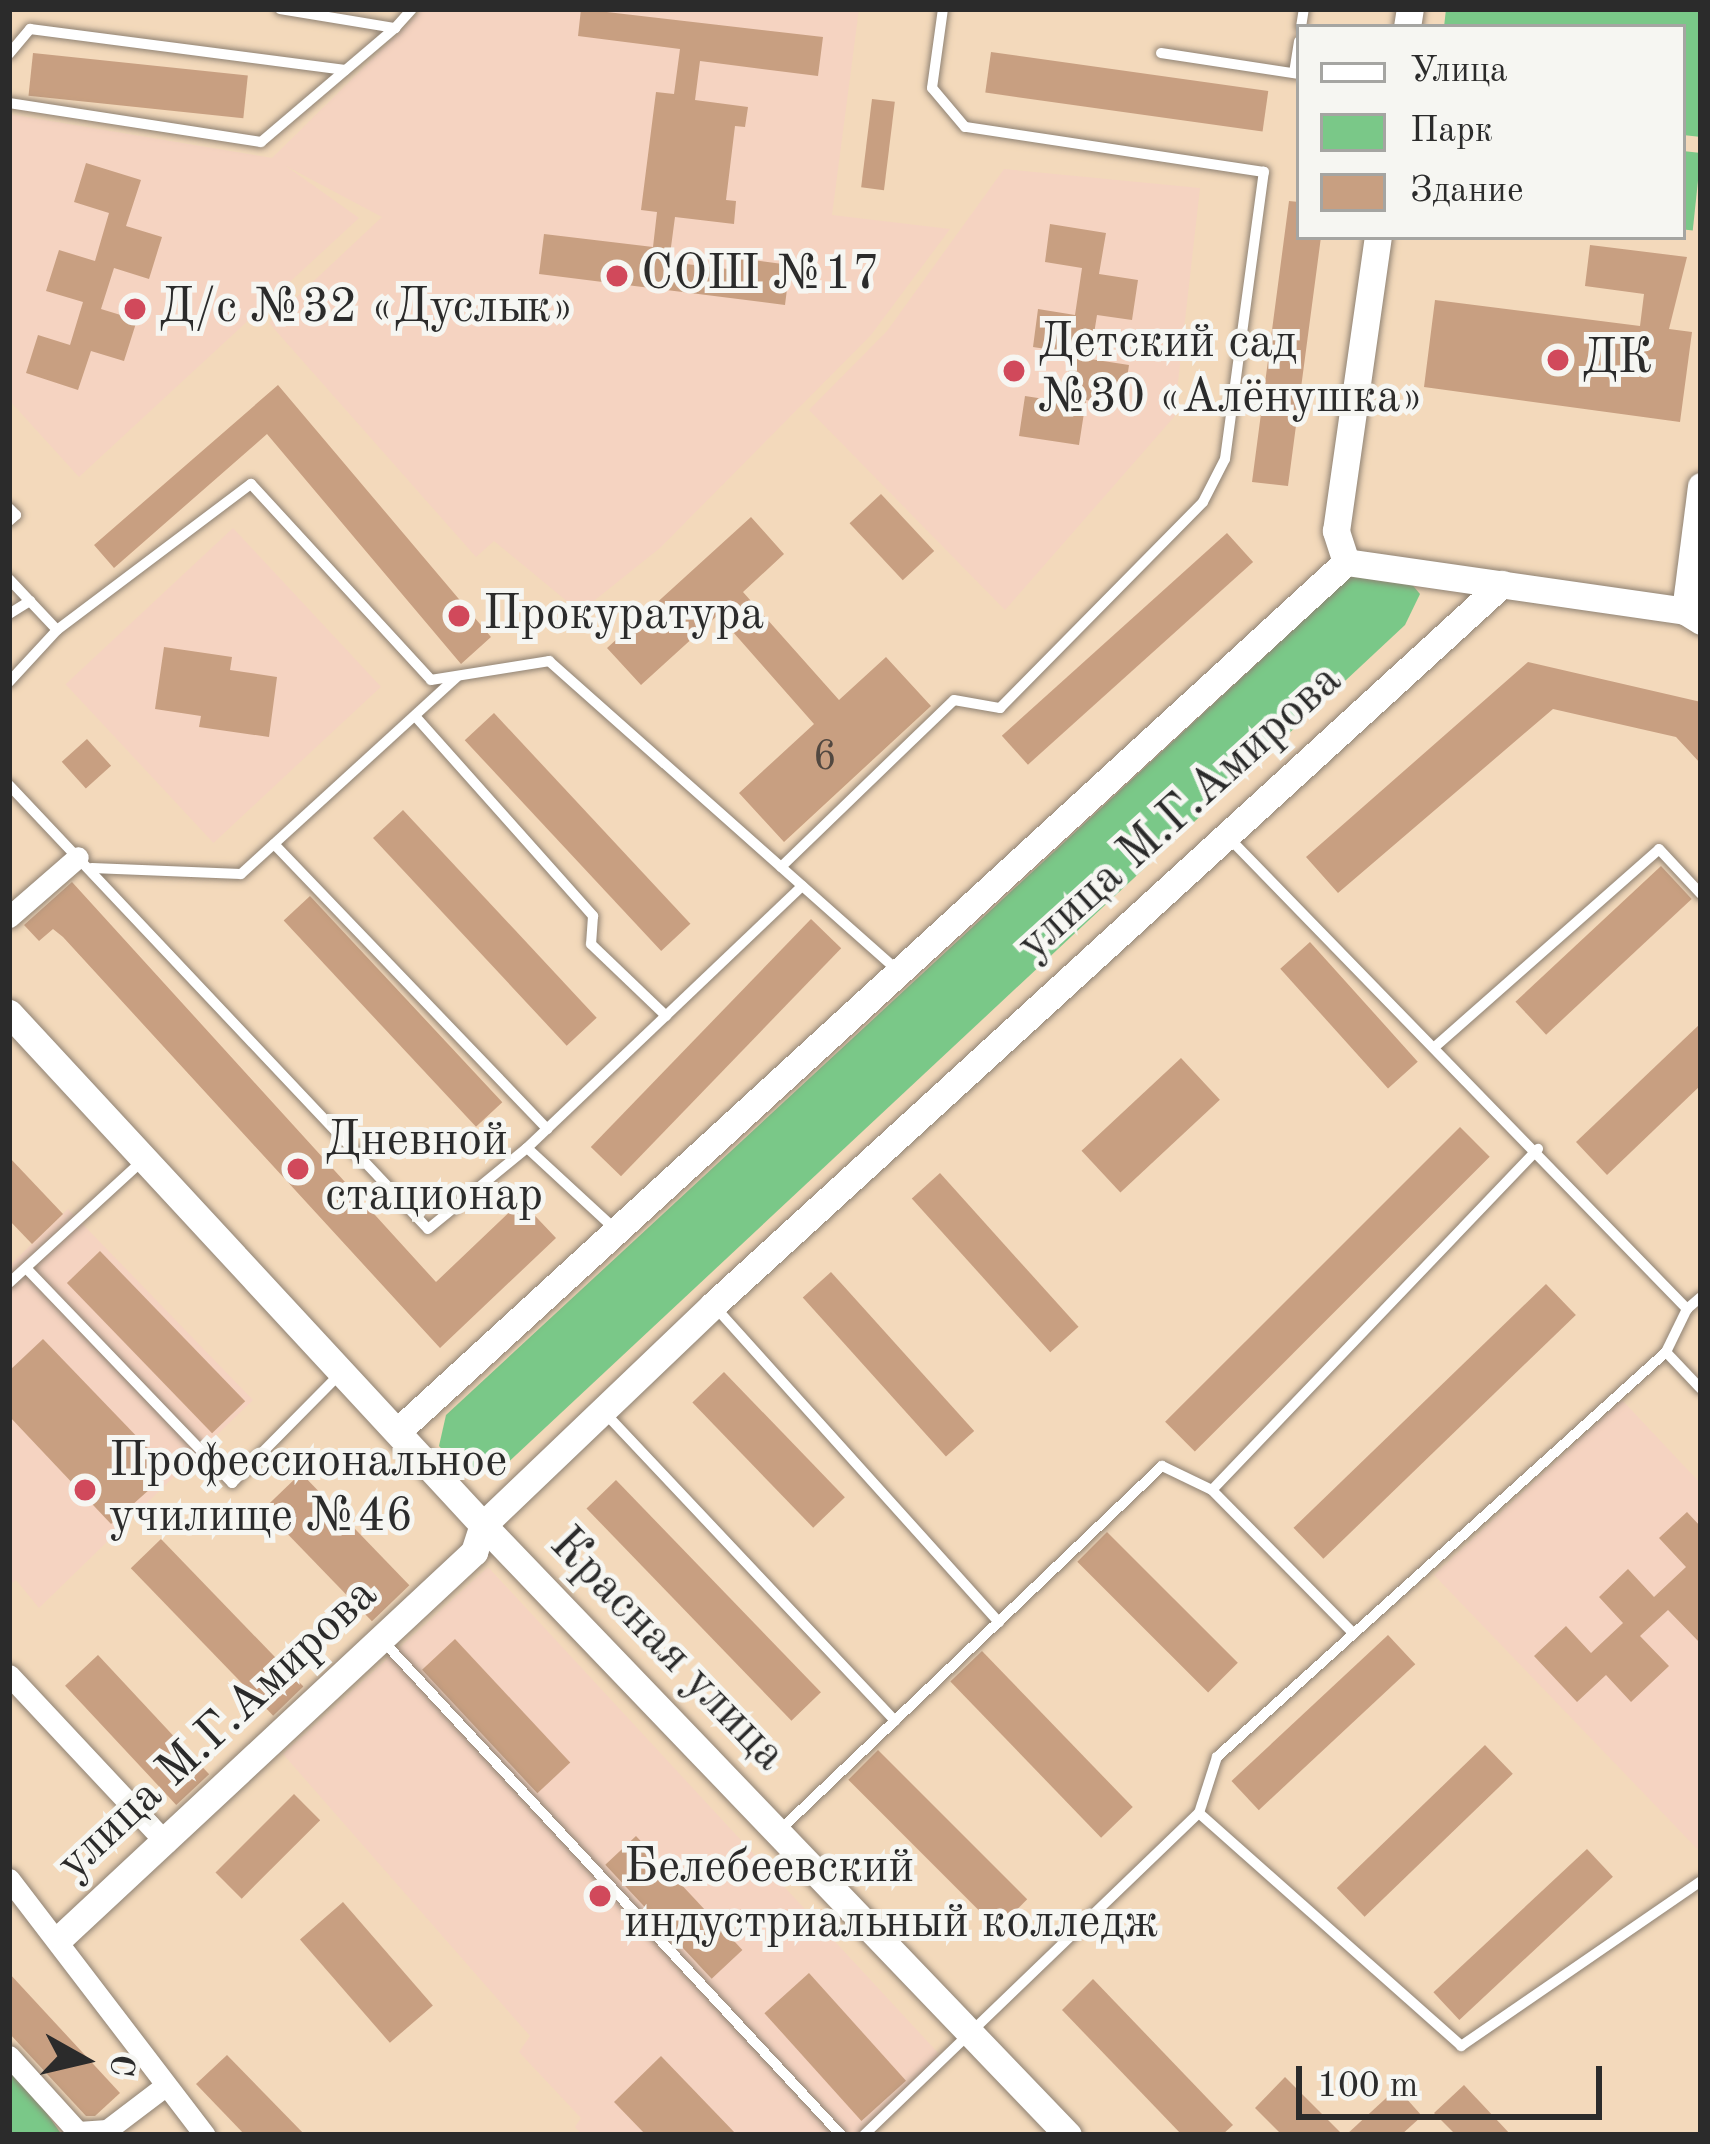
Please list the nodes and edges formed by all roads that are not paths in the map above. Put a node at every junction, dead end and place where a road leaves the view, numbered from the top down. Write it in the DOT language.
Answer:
graph roads {
  1 [pos="280,9"];
  2 [pos="412,9"];
  3 [pos="943,9"];
  4 [pos="395,28"];
  5 [pos="1161,53"];
  6 [pos="9,54"];
  7 [pos="345,70"];
  8 [pos="1296,74"];
  9 [pos="9,103"];
  10 [pos="1378,240"];
  11 [pos="1701,486"];
  12 [pos="9,508"];
  13 [pos="9,521"];
  14 [pos="1346,562"];
  15 [pos="9,579"];
  16 [pos="1502,584"];
  17 [pos="29,601"];
  18 [pos="9,614"];
  19 [pos="1693,616"];
  20 [pos="57,631"];
  21 [pos="458,676"];
  22 [pos="9,682"];
  23 [pos="415,716"];
  24 [pos="9,785"];
  25 [pos="1223,832"];
  26 [pos="274,844"];
  27 [pos="85,862"];
  28 [pos="781,867"];
  29 [pos="802,886"];
  30 [pos="1701,894"];
  31 [pos="9,917"];
  32 [pos="903,975"];
  33 [pos="9,1013"];
  34 [pos="666,1016"];
  35 [pos="1437,1045"];
  36 [pos="547,1129"];
  37 [pos="527,1148"];
  38 [pos="1538,1149"];
  39 [pos="146,1158"];
  40 [pos="618,1232"];
  41 [pos="26,1268"];
  42 [pos="9,1283"];
  43 [pos="1701,1297"];
  44 [pos="713,1305"];
  45 [pos="1687,1309"];
  46 [pos="1666,1352"];
  47 [pos="344,1369"];
  48 [pos="1701,1389"];
  49 [pos="603,1411"];
  50 [pos="400,1429"];
  51 [pos="1212,1490"];
  52 [pos="483,1525"];
  53 [pos="999,1622"];
  54 [pos="1351,1631"];
  55 [pos="381,1640"];
  56 [pos="9,1675"];
  57 [pos="895,1721"];
  58 [pos="1199,1813"];
  59 [pos="779,1831"];
  60 [pos="166,1843"];
  61 [pos="9,1879"];
  62 [pos="1701,1881"];
  63 [pos="61,1937"];
  64 [pos="970,2030"];
  65 [pos="9,2056"];
  66 [pos="166,2086"];
  67 [pos="205,2135"];
  68 [pos="841,2135"];
  69 [pos="864,2135"];
  70 [pos="1068,2135"];
  1 -- 4 [label="lane"];
  2 -- 4 [label="lane"];
  3 -- 28 [label="lane"];
  4 -- 7 [label="lane"];
  5 -- 8 [label="lane"];
  6 -- 7 [label="lane"];
  7 -- 9 [label="lane"];
  10 -- 14 [label="street"];
  11 -- 19 [label="street"];
  12 -- 13 [label="lane"];
  14 -- 16 [label="street"];
  14 -- 32 [label="street, улица М.Г.Амирова"];
  15 -- 17 [label="lane"];
  16 -- 19 [label="street"];
  16 -- 25 [label="street, улица М.Г.Амирова"];
  17 -- 18 [label="lane"];
  17 -- 20 [label="lane"];
  20 -- 21 [label="lane"];
  20 -- 22 [label="lane"];
  21 -- 23 [label="lane"];
  21 -- 28 [label="lane"];
  23 -- 26 [label="lane"];
  23 -- 34 [label="lane"];
  24 -- 27 [label="lane"];
  25 -- 35 [label="lane"];
  25 -- 44 [label="street, улица М.Г.Амирова"];
  26 -- 27 [label="lane"];
  26 -- 36 [label="lane"];
  27 -- 31 [label="street"];
  27 -- 37 [label="lane"];
  28 -- 29 [label="lane"];
  29 -- 32 [label="lane"];
  29 -- 34 [label="lane"];
  30 -- 35 [label="lane"];
  32 -- 40 [label="street, улица М.Г.Амирова"];
  33 -- 39 [label="street, Красная улица"];
  34 -- 36 [label="lane"];
  35 -- 38 [label="lane"];
  36 -- 37 [label="lane"];
  37 -- 40 [label="lane"];
  38 -- 45 [label="lane"];
  38 -- 51 [label="lane"];
  39 -- 41 [label="lane"];
  39 -- 47 [label="street, Красная улица"];
  40 -- 50 [label="street, улица М.Г.Амирова"];
  41 -- 42 [label="lane"];
  41 -- 47 [label="lane"];
  43 -- 45 [label="lane"];
  44 -- 49 [label="street, улица М.Г.Амирова"];
  44 -- 53 [label="lane"];
  45 -- 46 [label="lane"];
  46 -- 48 [label="lane"];
  46 -- 54 [label="lane"];
  47 -- 50 [label="street, Красная улица"];
  49 -- 52 [label="street, улица М.Г.Амирова"];
  49 -- 57 [label="lane"];
  50 -- 52 [label="street, Красная улица"];
  51 -- 53 [label="lane"];
  51 -- 54 [label="lane"];
  52 -- 55 [label="street, улица М.Г.Амирова"];
  52 -- 59 [label="street, Красная улица"];
  53 -- 57 [label="lane"];
  54 -- 58 [label="lane"];
  55 -- 60 [label="street, улица М.Г.Амирова"];
  55 -- 68 [label="lane"];
  56 -- 60 [label="street"];
  57 -- 59 [label="lane"];
  58 -- 62 [label="lane"];
  58 -- 64 [label="lane"];
  59 -- 64 [label="street, Красная улица"];
  60 -- 63 [label="street, улица М.Г.Амирова"];
  61 -- 63 [label="street"];
  63 -- 66 [label="street, улица М.Г.Амирова"];
  64 -- 69 [label="lane"];
  64 -- 70 [label="street, Красная улица"];
  65 -- 66 [label="street"];
  66 -- 67 [label="street, улица М.Г.Амирова"];
}
